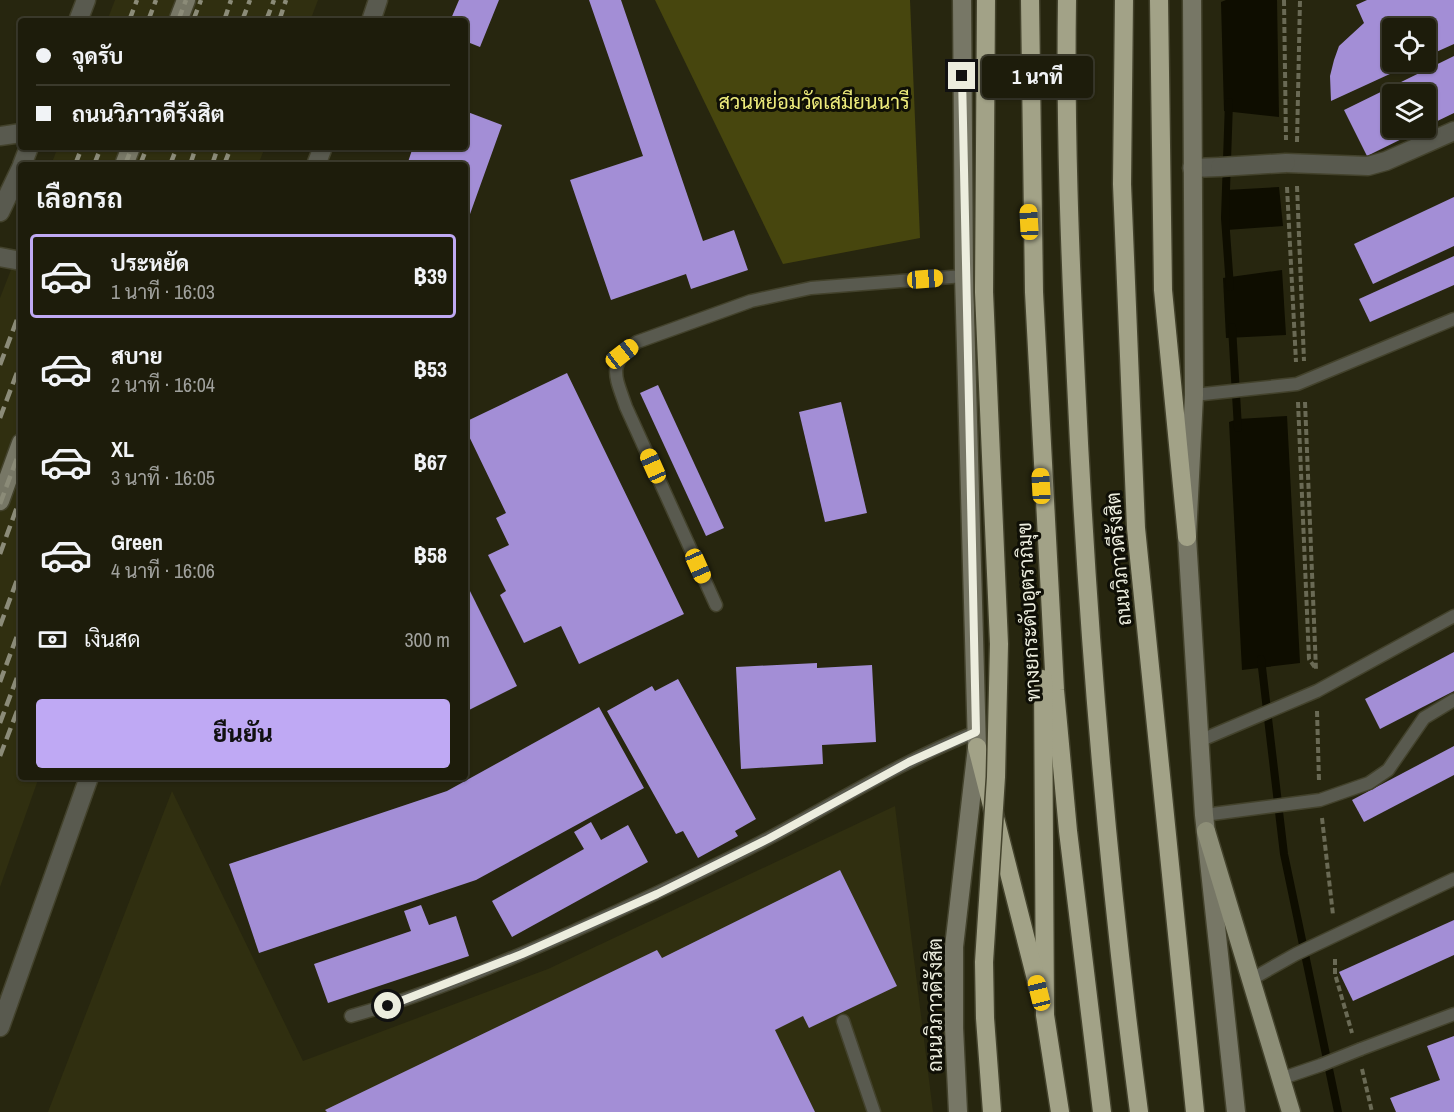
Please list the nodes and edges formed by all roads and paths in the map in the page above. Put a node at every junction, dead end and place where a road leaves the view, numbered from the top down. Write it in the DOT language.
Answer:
graph roads {
  1 [pos="86,0"];
  2 [pos="186,0"];
  3 [pos="378,0"];
  4 [pos="962,0"];
  5 [pos="986,0"];
  6 [pos="1020,0"];
  7 [pos="1030,0"];
  8 [pos="1067,0"];
  9 [pos="1124,0"];
  10 [pos="1192,0"];
  11 [pos="1284,0"];
  12 [pos="1300,0"];
  13 [pos="1158,8"];
  14 [pos="79,18"];
  15 [pos="179,18"];
  16 [pos="371,18"];
  17 [pos="1454,131"];
  18 [pos="18,134"];
  19 [pos="0,136"];
  20 [pos="1290,158"];
  21 [pos="1192,168"];
  22 [pos="18,174"];
  23 [pos="1287,183"];
  24 [pos="0,212"];
  25 [pos="0,257"];
  26 [pos="18,260"];
  27 [pos="964,276"];
  28 [pos="1454,319"];
  29 [pos="1301,383"];
  30 [pos="1194,395"];
  31 [pos="18,451"];
  32 [pos="0,501"];
  33 [pos="1186,537"];
  34 [pos="716,605"];
  35 [pos="1454,616"];
  36 [pos="1316,669"];
  37 [pos="1317,691"];
  38 [pos="1454,700"];
  39 [pos="976,739"];
  40 [pos="1199,741"];
  41 [pos="88,780"];
  42 [pos="1320,800"];
  43 [pos="1205,823"];
  44 [pos="1454,879"];
  45 [pos="1336,935"];
  46 [pos="1250,980"];
  47 [pos="1454,1014"];
  48 [pos="1045,1015"];
  49 [pos="351,1016"];
  50 [pos="843,1021"];
  51 [pos="0,1027"];
  52 [pos="1359,1050"];
  53 [pos="1280,1079"];
  54 [pos="874,1112"];
  55 [pos="958,1112"];
  56 [pos="992,1112"];
  57 [pos="1060,1112"];
  58 [pos="1102,1112"];
  59 [pos="1139,1112"];
  60 [pos="1195,1112"];
  61 [pos="1236,1112"];
  62 [pos="1291,1112"];
  63 [pos="1372,1112"];
  1 -- 14 [label="street"];
  2 -- 15 [label="main road"];
  3 -- 16 [label="street"];
  4 -- 27 [label="main road, ถนนวิภาวดีรังสิต"];
  5 -- 56 [label="highway, bridge"];
  6 -- 48 [label="highway"];
  7 -- 58 [label="highway, ทางยกระดับอุตราภิมุข"];
  8 -- 59 [label="highway"];
  9 -- 60 [label="highway, ถนนวิภาวดีรังสิต"];
  10 -- 21 [label="main road"];
  11 -- 20 [label="path"];
  12 -- 20 [label="path"];
  13 -- 33 [label="highway"];
  17 -- 20 [label="street"];
  18 -- 19 [label="street"];
  20 -- 21 [label="street, bridge"];
  20 -- 29 [label="path"];
  21 -- 30 [label="main road"];
  22 -- 24 [label="street"];
  23 -- 29 [label="path"];
  25 -- 26 [label="street"];
  27 -- 34 [label="lane"];
  27 -- 39 [label="main road, ถนนวิภาวดีรังสิต"];
  28 -- 29 [label="lane"];
  29 -- 30 [label="lane"];
  29 -- 36 [label="path"];
  29 -- 36 [label="path"];
  30 -- 33 [label="main road"];
  31 -- 32 [label="main road"];
  33 -- 40 [label="main road"];
  35 -- 37 [label="lane"];
  36 -- 37 [label="path"];
  37 -- 40 [label="lane"];
  37 -- 42 [label="path"];
  38 -- 42 [label="lane"];
  39 -- 48 [label="highway"];
  39 -- 49 [label="lane"];
  39 -- 55 [label="main road, ถนนวิภาวดีรังสิต"];
  40 -- 43 [label="main road"];
  41 -- 51 [label="street"];
  42 -- 43 [label="lane"];
  42 -- 45 [label="path"];
  43 -- 46 [label="main road"];
  43 -- 61 [label="main road"];
  44 -- 45 [label="lane"];
  45 -- 46 [label="lane"];
  45 -- 52 [label="path"];
  46 -- 53 [label="main road"];
  47 -- 52 [label="lane"];
  48 -- 57 [label="highway"];
  50 -- 54 [label="lane"];
  52 -- 53 [label="lane, bridge"];
  52 -- 63 [label="path"];
  53 -- 62 [label="main road"];
}
